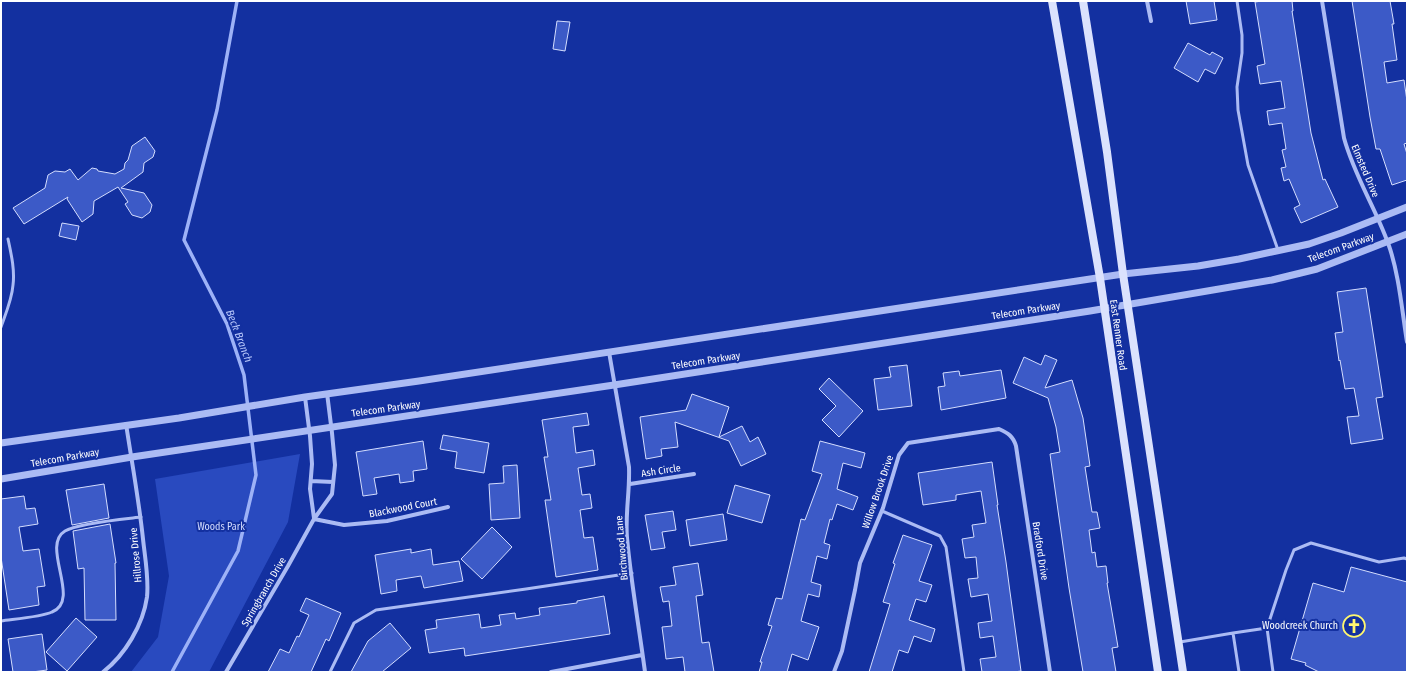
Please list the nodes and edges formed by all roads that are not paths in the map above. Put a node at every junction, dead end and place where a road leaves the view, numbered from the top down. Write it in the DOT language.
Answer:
graph roads {
  1 [pos="1052,1"];
  2 [pos="1083,1"];
  3 [pos="1147,1"];
  4 [pos="1236,1"];
  5 [pos="1322,1"];
  6 [pos="1151,21"];
  7 [pos="1407,207"];
  8 [pos="1377,219"];
  9 [pos="1407,234"];
  10 [pos="8,239"];
  11 [pos="1388,242"];
  12 [pos="1278,251"];
  13 [pos="1123,274"];
  14 [pos="1100,278"];
  15 [pos="1128,305"];
  16 [pos="1104,309"];
  17 [pos="1,327"];
  18 [pos="1407,342"];
  19 [pos="609,352"];
  20 [pos="614,385"];
  21 [pos="327,393"];
  22 [pos="305,397"];
  23 [pos="126,424"];
  24 [pos="331,427"];
  25 [pos="309,430"];
  26 [pos="1010,434"];
  27 [pos="1,443"];
  28 [pos="132,456"];
  29 [pos="694,474"];
  30 [pos="1,479"];
  31 [pos="311,481"];
  32 [pos="333,482"];
  33 [pos="630,484"];
  34 [pos="448,507"];
  35 [pos="882,511"];
  36 [pos="141,517"];
  37 [pos="314,519"];
  38 [pos="1407,558"];
  39 [pos="632,573"];
  40 [pos="1,621"];
  41 [pos="1267,628"];
  42 [pos="1233,633"];
  43 [pos="1178,643"];
  44 [pos="642,655"];
  45 [pos="103,672"];
  46 [pos="226,672"];
  47 [pos="330,672"];
  48 [pos="551,672"];
  49 [pos="645,672"];
  50 [pos="834,672"];
  51 [pos="964,672"];
  52 [pos="1050,672"];
  53 [pos="1158,672"];
  54 [pos="1183,672"];
  55 [pos="1239,672"];
  56 [pos="1273,672"];
  1 -- 14 [label="main road, East Renner Road"];
  2 -- 13 [label="main road, East Renner Road"];
  3 -- 6 [label="street"];
  4 -- 12 [label="lane"];
  5 -- 8 [label="street, Elmsted Drive"];
  7 -- 8 [label="street, Telecom Parkway"];
  8 -- 11 [label="street, Elmsted Drive"];
  8 -- 12 [label="street, Telecom Parkway"];
  9 -- 11 [label="street, Telecom Parkway"];
  10 -- 17 [label="lane"];
  11 -- 15 [label="street, Telecom Parkway"];
  11 -- 18 [label="street, Elmsted Drive"];
  12 -- 13 [label="street, Telecom Parkway"];
  13 -- 14 [label="street, Telecom Parkway"];
  13 -- 15 [label="main road, East Renner Road"];
  14 -- 16 [label="main road, East Renner Road"];
  14 -- 19 [label="street, Telecom Parkway"];
  15 -- 16 [label="street, Telecom Parkway"];
  15 -- 43 [label="main road, East Renner Road"];
  16 -- 20 [label="street, Telecom Parkway"];
  16 -- 53 [label="main road, East Renner Road"];
  19 -- 20 [label="street, Birchwood Lane"];
  19 -- 21 [label="street, Telecom Parkway"];
  20 -- 24 [label="street, Telecom Parkway"];
  20 -- 33 [label="street, Birchwood Lane"];
  21 -- 22 [label="street, Telecom Parkway"];
  21 -- 24 [label="street, Springbranch Drive"];
  22 -- 23 [label="street, Telecom Parkway"];
  22 -- 25 [label="street"];
  23 -- 27 [label="street, Telecom Parkway"];
  23 -- 28 [label="street, Hillrose Drive"];
  24 -- 25 [label="street, Telecom Parkway"];
  24 -- 32 [label="street, Springbranch Drive"];
  25 -- 28 [label="street, Telecom Parkway"];
  25 -- 31 [label="street"];
  26 -- 35 [label="street, Willow Brook Drive"];
  26 -- 52 [label="street, Bradford Drive"];
  28 -- 30 [label="street, Telecom Parkway"];
  28 -- 36 [label="street, Hillrose Drive"];
  29 -- 33 [label="street, Ash Circle"];
  31 -- 32 [label="street"];
  31 -- 37 [label="street"];
  32 -- 37 [label="street, Springbranch Drive"];
  33 -- 39 [label="street, Birchwood Lane"];
  34 -- 37 [label="street, Blackwood Court"];
  35 -- 50 [label="street, Willow Brook Drive"];
  35 -- 51 [label="lane"];
  36 -- 40 [label="lane"];
  36 -- 45 [label="street, Hillrose Drive"];
  37 -- 46 [label="street, Springbranch Drive"];
  38 -- 41 [label="lane"];
  39 -- 44 [label="street, Birchwood Lane"];
  39 -- 47 [label="lane"];
  41 -- 42 [label="lane"];
  41 -- 56 [label="lane"];
  42 -- 43 [label="lane"];
  42 -- 55 [label="lane"];
  43 -- 54 [label="main road, East Renner Road"];
  44 -- 48 [label="street"];
  44 -- 49 [label="street, Birchwood Lane"];
}
